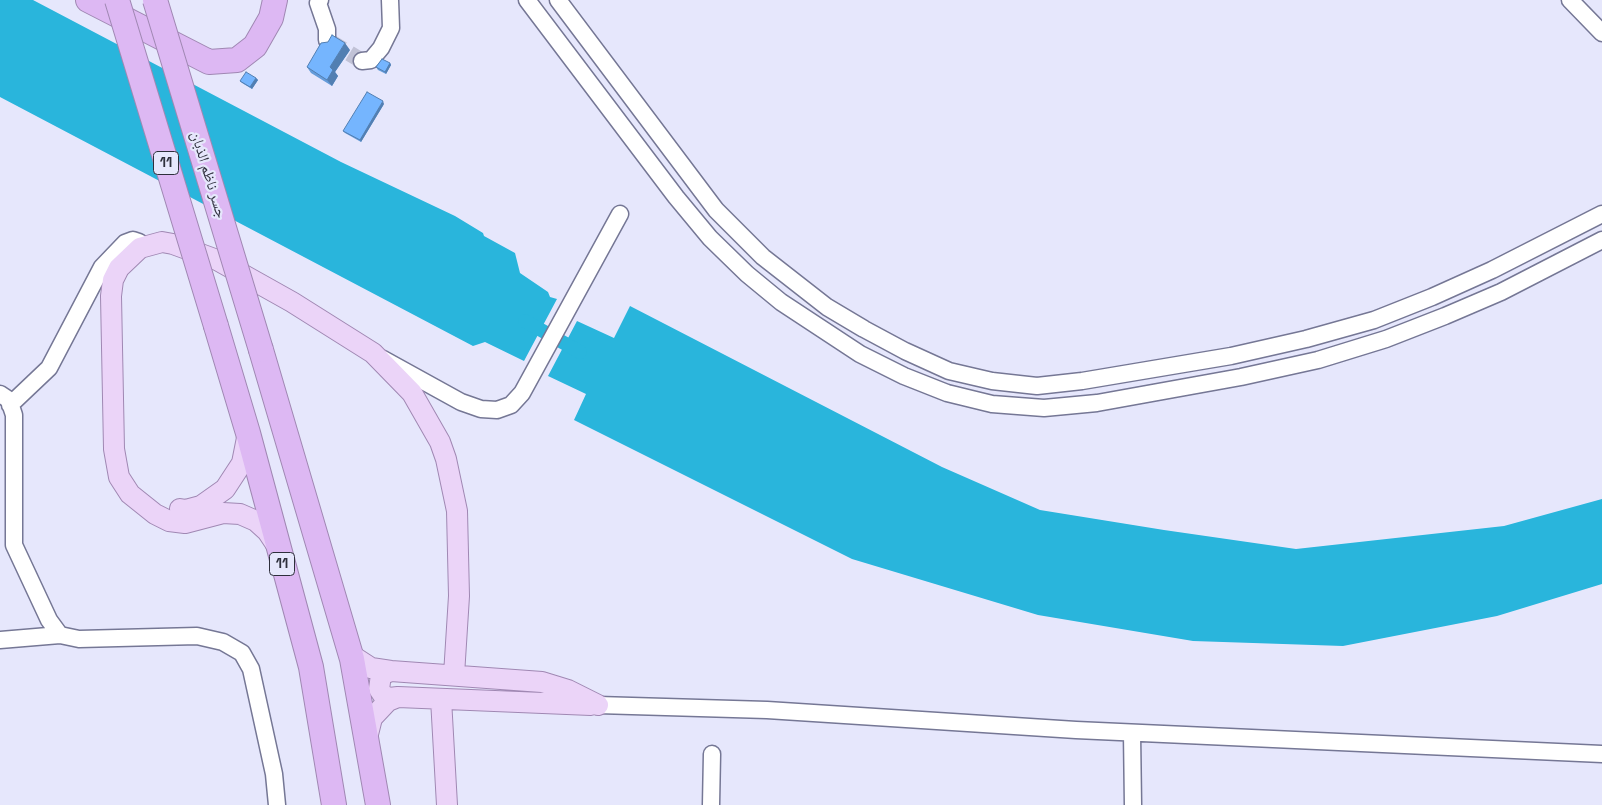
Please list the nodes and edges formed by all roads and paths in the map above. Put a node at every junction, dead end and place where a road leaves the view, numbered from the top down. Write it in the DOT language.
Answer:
graph roads {
  1 [pos="88,0"];
  2 [pos="117,0"];
  3 [pos="155,0"];
  4 [pos="275,0"];
  5 [pos="320,0"];
  6 [pos="390,0"];
  7 [pos="527,0"];
  8 [pos="558,0"];
  9 [pos="1570,0"];
  10 [pos="1602,33"];
  11 [pos="327,40"];
  12 [pos="362,61"];
  13 [pos="620,214"];
  14 [pos="1602,214"];
  15 [pos="1602,240"];
  16 [pos="135,252"];
  17 [pos="1492,270"];
  18 [pos="1502,292"];
  19 [pos="373,353"];
  20 [pos="5,400"];
  21 [pos="248,433"];
  22 [pos="277,546"];
  23 [pos="60,635"];
  24 [pos="0,640"];
  25 [pos="351,655"];
  26 [pos="391,671"];
  27 [pos="454,675"];
  28 [pos="398,697"];
  29 [pos="441,699"];
  30 [pos="598,705"];
  31 [pos="1132,733"];
  32 [pos="367,738"];
  33 [pos="712,754"];
  34 [pos="1602,754"];
  35 [pos="277,805"];
  36 [pos="334,805"];
  37 [pos="378,805"];
  38 [pos="447,805"];
  39 [pos="711,805"];
  40 [pos="1133,805"];
  1 -- 4 [label="highway"];
  2 -- 21 [label="highway, 11, bridge"];
  3 -- 25 [label="highway, جسر ناظم الذبان / 11, bridge"];
  5 -- 11 [label="street"];
  6 -- 12 [label="street"];
  7 -- 18 [label="street"];
  8 -- 17 [label="street"];
  9 -- 10 [label="street"];
  13 -- 19 [label="street"];
  14 -- 17 [label="street"];
  15 -- 18 [label="street"];
  16 -- 19 [label="main road"];
  16 -- 20 [label="street"];
  16 -- 21 [label="main road"];
  16 -- 22 [label="main road"];
  17 -- 18 [label="street"];
  19 -- 27 [label="main road"];
  20 -- 23 [label="street"];
  21 -- 22 [label="highway, 11"];
  22 -- 36 [label="highway, 11"];
  23 -- 24 [label="street"];
  23 -- 35 [label="street"];
  25 -- 26 [label="main road"];
  25 -- 32 [label="highway, 11"];
  26 -- 27 [label="main road"];
  26 -- 28 [label="main road"];
  27 -- 30 [label="main road"];
  28 -- 29 [label="main road"];
  28 -- 32 [label="main road"];
  29 -- 30 [label="main road"];
  29 -- 38 [label="main road"];
  30 -- 31 [label="street"];
  31 -- 34 [label="street"];
  31 -- 40 [label="street"];
  32 -- 37 [label="highway, 11"];
  33 -- 39 [label="street"];
}
